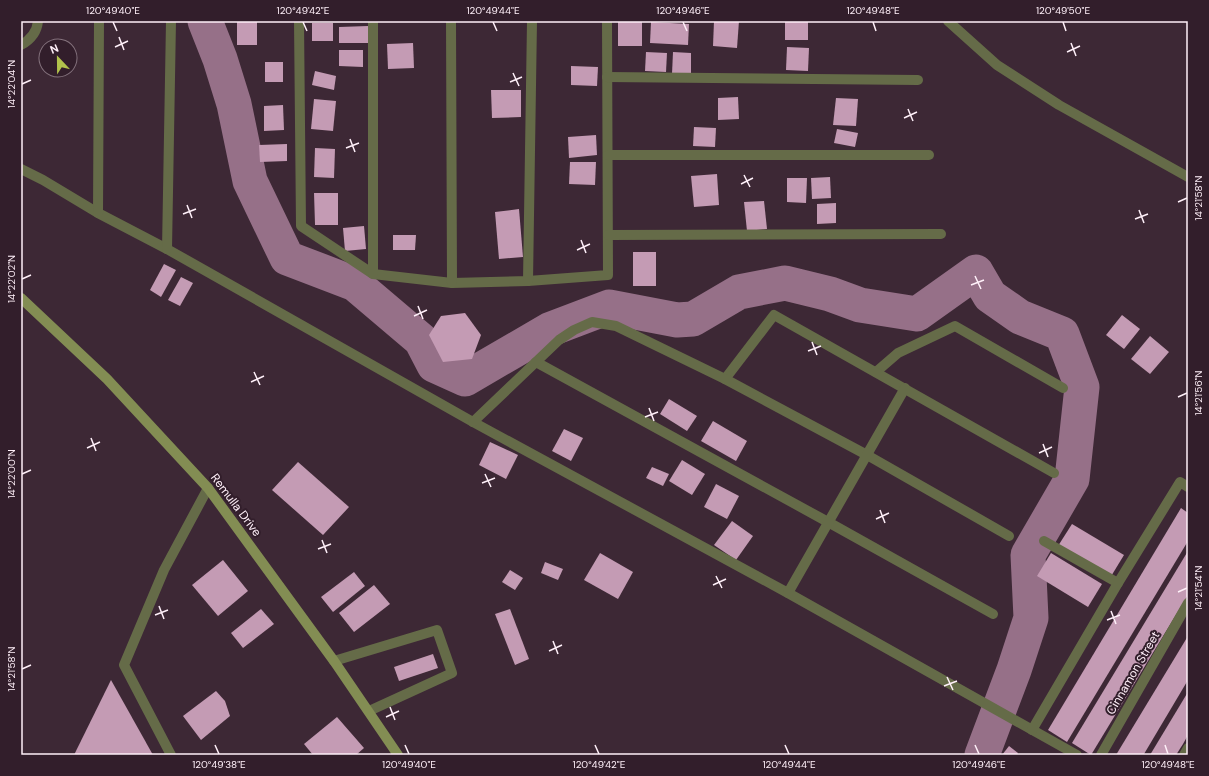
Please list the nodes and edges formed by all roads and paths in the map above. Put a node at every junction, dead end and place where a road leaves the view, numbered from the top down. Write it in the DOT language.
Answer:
graph roads {
  1 [pos="38,21"];
  2 [pos="99,21"];
  3 [pos="171,21"];
  4 [pos="299,21"];
  5 [pos="373,21"];
  6 [pos="451,21"];
  7 [pos="532,21"];
  8 [pos="607,21"];
  9 [pos="948,21"];
  10 [pos="21,45"];
  11 [pos="607,77"];
  12 [pos="918,80"];
  13 [pos="608,155"];
  14 [pos="929,155"];
  15 [pos="21,169"];
  16 [pos="1188,176"];
  17 [pos="98,213"];
  18 [pos="941,234"];
  19 [pos="608,235"];
  20 [pos="167,249"];
  21 [pos="373,274"];
  22 [pos="528,281"];
  23 [pos="452,283"];
  24 [pos="21,298"];
  25 [pos="536,362"];
  26 [pos="876,372"];
  27 [pos="725,379"];
  28 [pos="905,388"];
  29 [pos="1063,388"];
  30 [pos="473,422"];
  31 [pos="866,455"];
  32 [pos="1054,473"];
  33 [pos="1188,487"];
  34 [pos="208,488"];
  35 [pos="828,522"];
  36 [pos="1009,536"];
  37 [pos="1044,540"];
  38 [pos="1118,583"];
  39 [pos="788,593"];
  40 [pos="1188,603"];
  41 [pos="993,614"];
  42 [pos="334,662"];
  43 [pos="369,711"];
  44 [pos="1032,730"];
  45 [pos="1188,748"];
  46 [pos="171,755"];
  47 [pos="398,755"];
  48 [pos="1077,755"];
  49 [pos="1101,755"];
  50 [pos="1184,755"];
  1 -- 10 [label="street"];
  2 -- 17 [label="street"];
  3 -- 20 [label="street"];
  4 -- 21 [label="street"];
  5 -- 21 [label="street"];
  6 -- 23 [label="street"];
  7 -- 22 [label="street"];
  8 -- 11 [label="street"];
  9 -- 16 [label="street"];
  11 -- 12 [label="street"];
  11 -- 13 [label="street"];
  13 -- 14 [label="street"];
  13 -- 19 [label="street"];
  15 -- 17 [label="street"];
  17 -- 20 [label="street"];
  18 -- 19 [label="street"];
  19 -- 22 [label="street"];
  20 -- 30 [label="street"];
  21 -- 23 [label="street"];
  22 -- 23 [label="street"];
  24 -- 34 [label="main road, Remulla Drive"];
  25 -- 27 [label="street"];
  25 -- 30 [label="street"];
  25 -- 35 [label="street"];
  26 -- 27 [label="street"];
  26 -- 28 [label="street"];
  26 -- 29 [label="street"];
  27 -- 31 [label="street"];
  28 -- 31 [label="street"];
  28 -- 32 [label="street"];
  30 -- 39 [label="street"];
  31 -- 35 [label="street"];
  31 -- 36 [label="street"];
  33 -- 38 [label="street"];
  34 -- 42 [label="main road, Remulla Drive"];
  34 -- 46 [label="street"];
  35 -- 39 [label="street"];
  35 -- 41 [label="street"];
  37 -- 38 [label="street"];
  38 -- 44 [label="street"];
  39 -- 44 [label="street"];
  40 -- 49 [label="street, Cinnamon Street"];
  42 -- 43 [label="main road, Remulla Drive"];
  42 -- 43 [label="street"];
  43 -- 47 [label="main road, Remulla Drive"];
  44 -- 48 [label="street"];
  45 -- 50 [label="street"];
}
